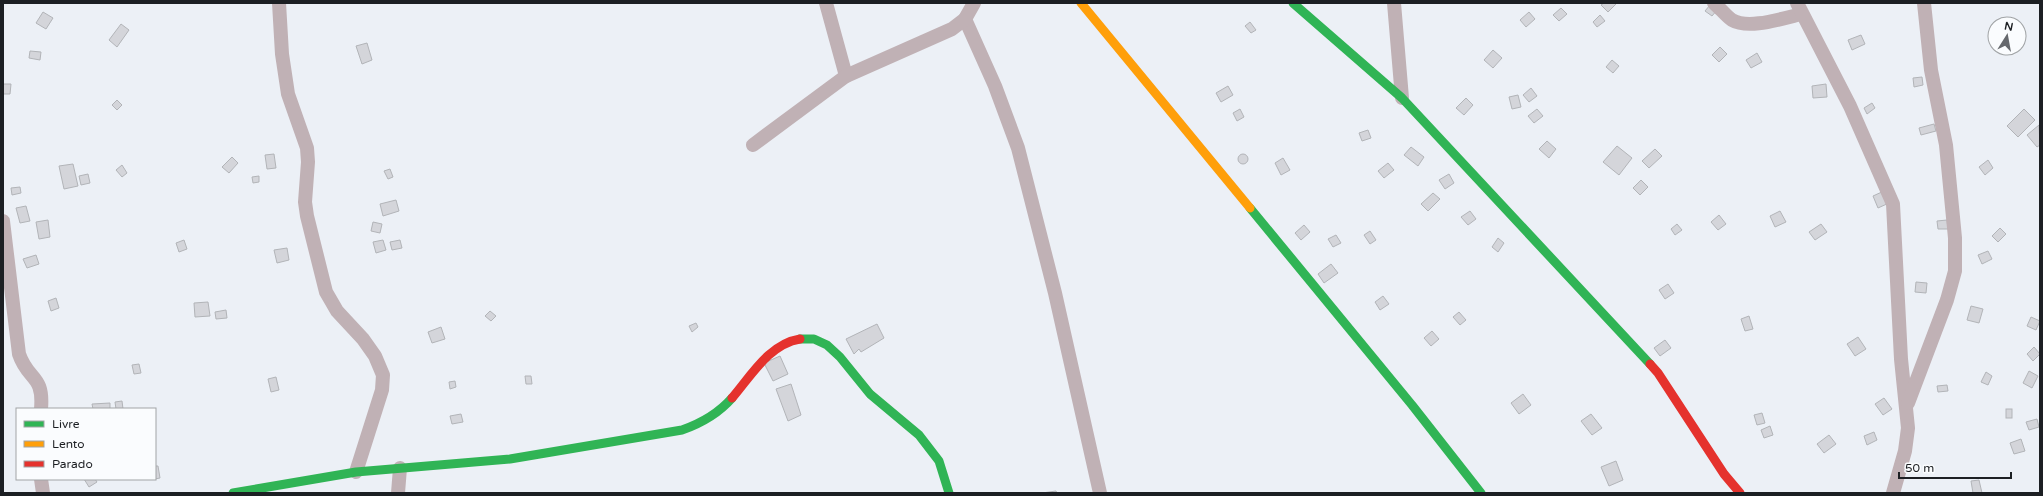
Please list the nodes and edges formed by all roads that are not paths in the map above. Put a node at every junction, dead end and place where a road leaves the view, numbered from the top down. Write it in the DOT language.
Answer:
graph roads {
  1 [pos="279,3"];
  2 [pos="826,3"];
  3 [pos="974,3"];
  4 [pos="1081,3"];
  5 [pos="1293,3"];
  6 [pos="1394,3"];
  7 [pos="1714,3"];
  8 [pos="1924,3"];
  9 [pos="1799,9"];
  10 [pos="965,19"];
  11 [pos="846,76"];
  12 [pos="1402,98"];
  13 [pos="753,145"];
  14 [pos="3,221"];
  15 [pos="1907,405"];
  16 [pos="41,408"];
  17 [pos="400,468"];
  18 [pos="356,472"];
  19 [pos="41,480"];
  20 [pos="43,493"];
  21 [pos="233,493"];
  22 [pos="398,493"];
  23 [pos="950,493"];
  24 [pos="1100,493"];
  25 [pos="1481,493"];
  26 [pos="1740,493"];
  27 [pos="1894,493"];
  1 -- 18 [label="street"];
  2 -- 11 [label="street"];
  3 -- 10 [label="street"];
  4 -- 25 [label="street"];
  5 -- 12 [label="street"];
  6 -- 12 [label="street"];
  7 -- 9 [label="street"];
  8 -- 15 [label="street"];
  9 -- 15 [label="street"];
  10 -- 11 [label="street"];
  10 -- 24 [label="street"];
  11 -- 13 [label="street"];
  12 -- 26 [label="street"];
  14 -- 16 [label="street"];
  15 -- 27 [label="street"];
  17 -- 18 [label="street"];
  17 -- 22 [label="street"];
  17 -- 23 [label="street"];
  18 -- 21 [label="street"];
  19 -- 20 [label="street"];
}
